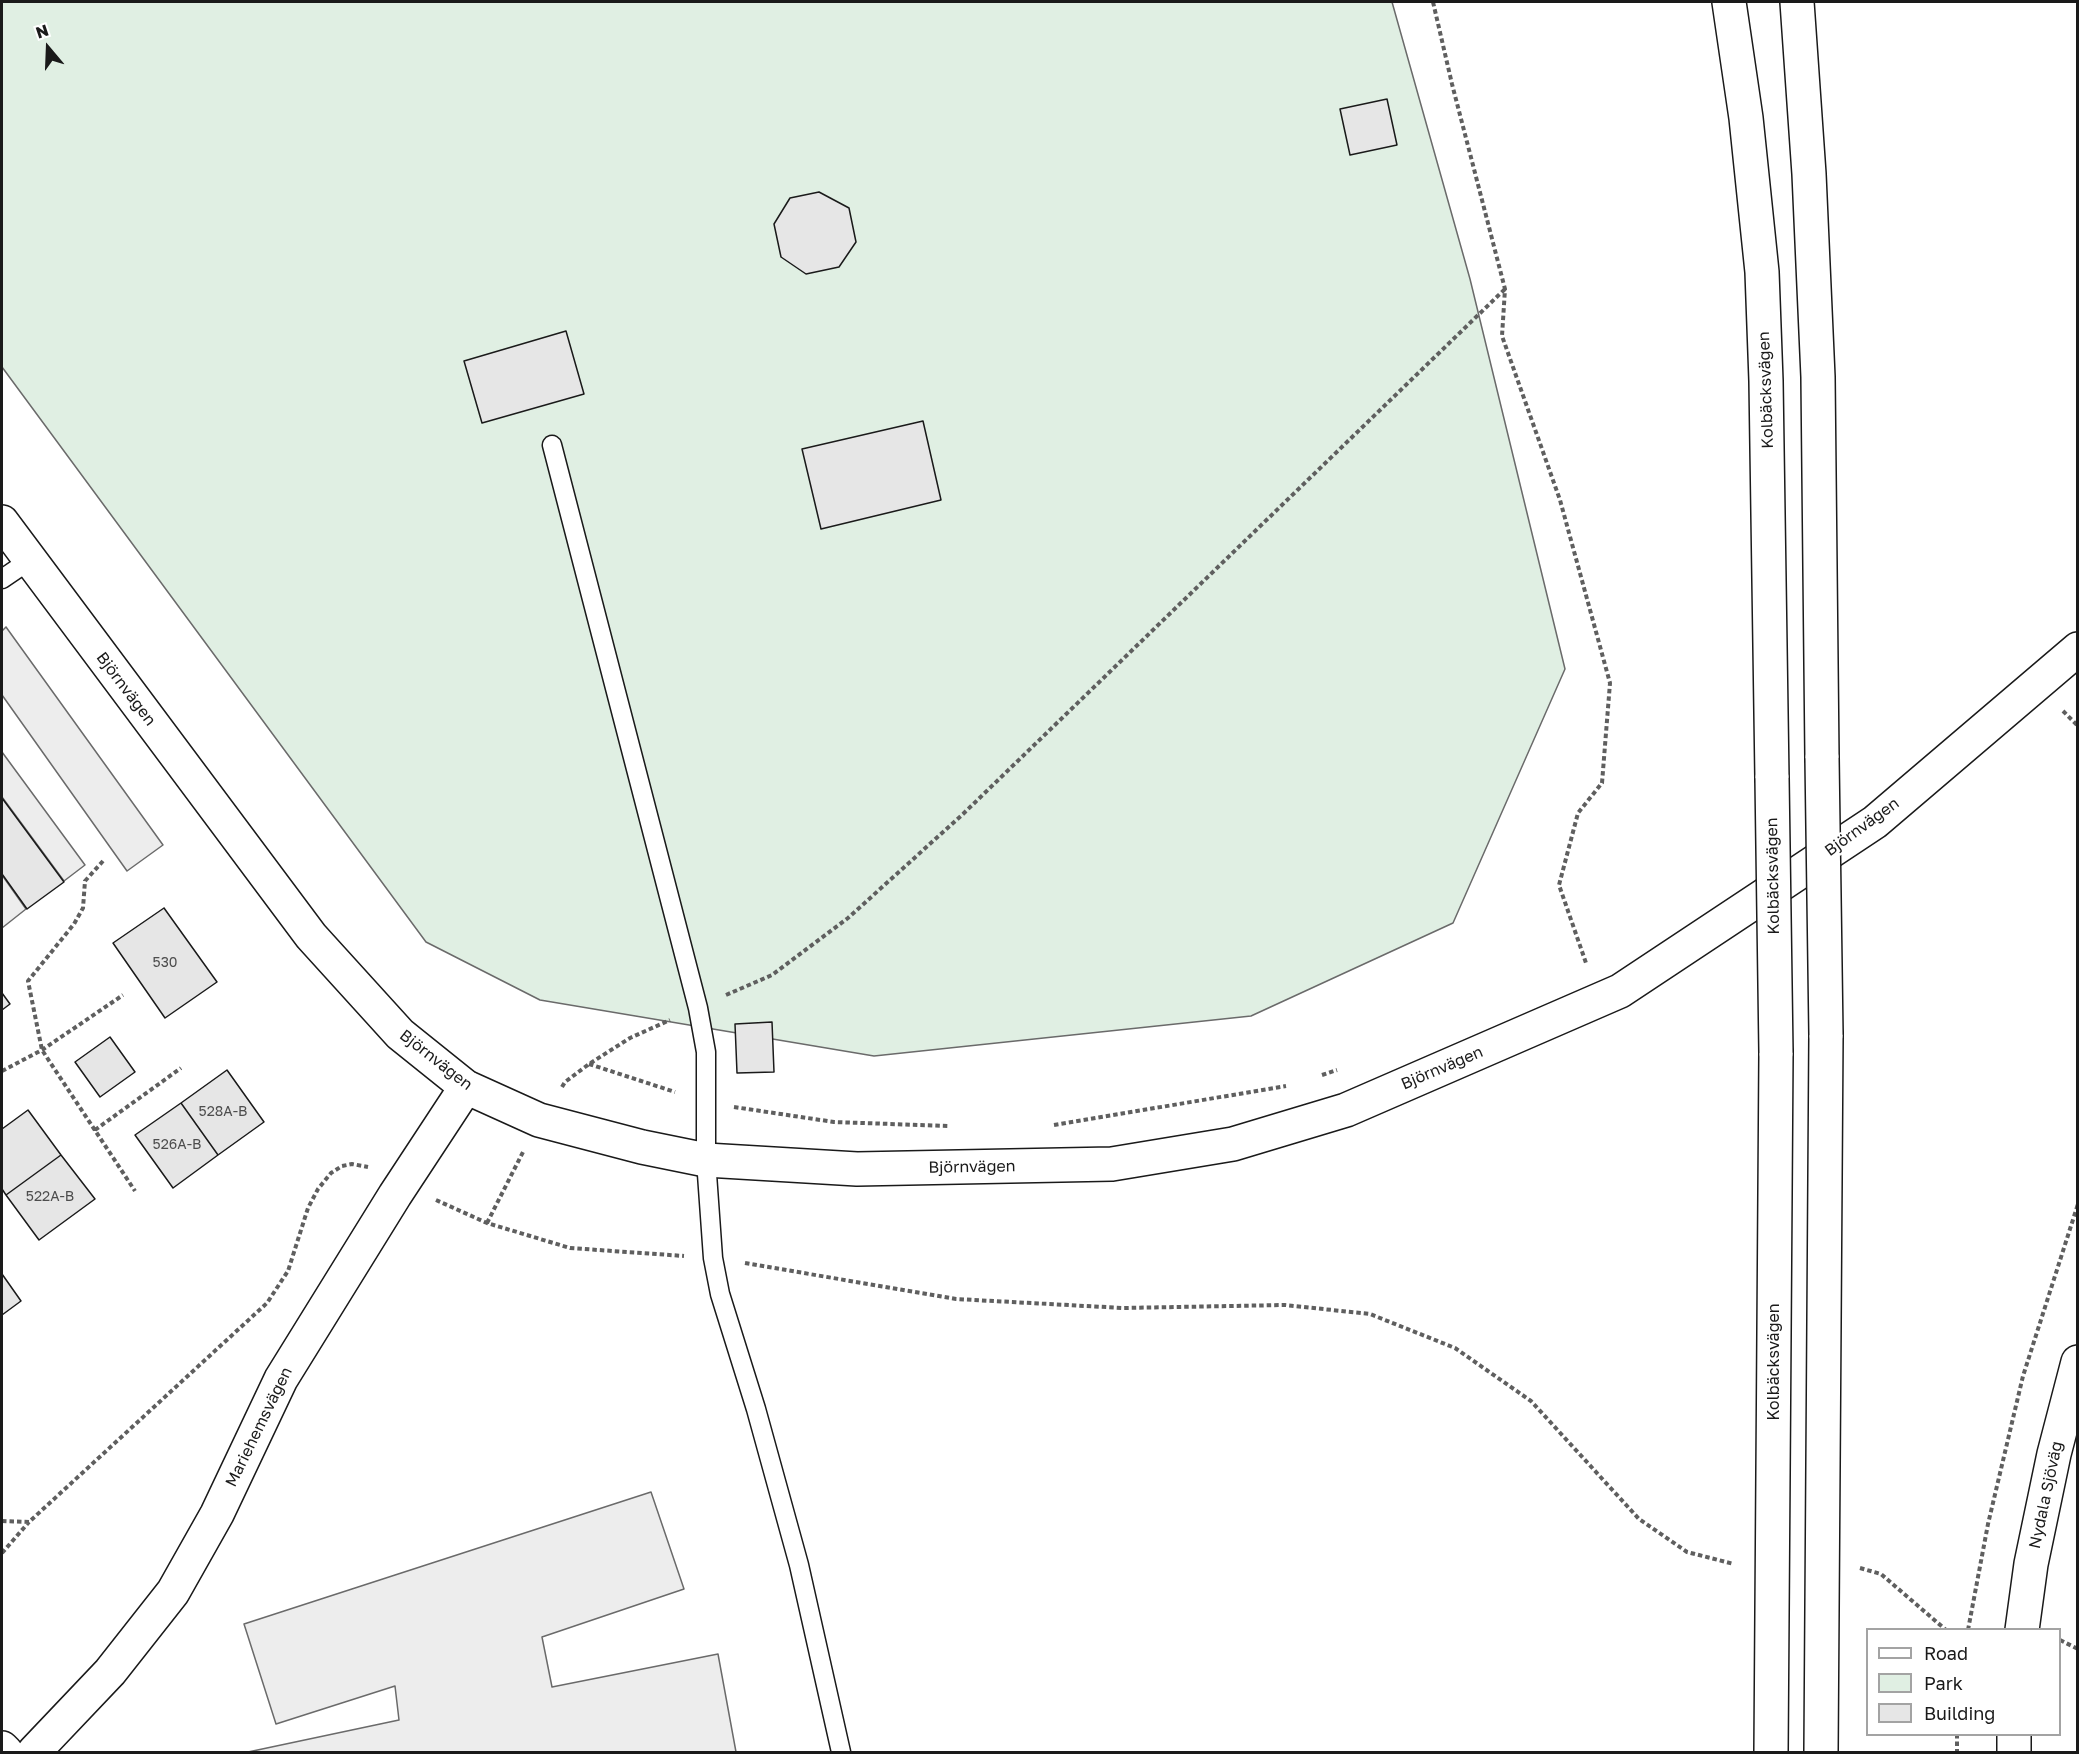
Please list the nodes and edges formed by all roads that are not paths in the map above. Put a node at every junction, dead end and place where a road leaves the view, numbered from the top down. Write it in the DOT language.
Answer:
graph roads {
  1 [pos="1729,2"];
  2 [pos="1797,2"];
  3 [pos="552,445"];
  4 [pos="2,522"];
  5 [pos="30,560"];
  6 [pos="2,579"];
  7 [pos="2078,649"];
  8 [pos="466,1087"];
  9 [pos="706,1160"];
  10 [pos="2078,1362"];
  11 [pos="2022,1628"];
  12 [pos="2014,1736"];
  13 [pos="2,1748"];
  14 [pos="6,1752"];
  15 [pos="34,1752"];
  16 [pos="841,1752"];
  17 [pos="1772,1752"];
  18 [pos="1821,1752"];
  19 [pos="2014,1752"];
  1 -- 17 [label="main road, Kolbäcksvägen, bridge"];
  2 -- 18 [label="main road, bridge"];
  3 -- 9 [label="lane"];
  4 -- 5 [label="main road, Björnvägen"];
  5 -- 6 [label="lane"];
  5 -- 8 [label="main road, Björnvägen"];
  7 -- 9 [label="main road, Björnvägen"];
  8 -- 9 [label="main road, Björnvägen"];
  8 -- 15 [label="main road, Mariehemsvägen"];
  9 -- 16 [label="lane"];
  10 -- 11 [label="main road, Nydala Sjöväg"];
  12 -- 19 [label="main road"];
  13 -- 14 [label="main road"];
}
